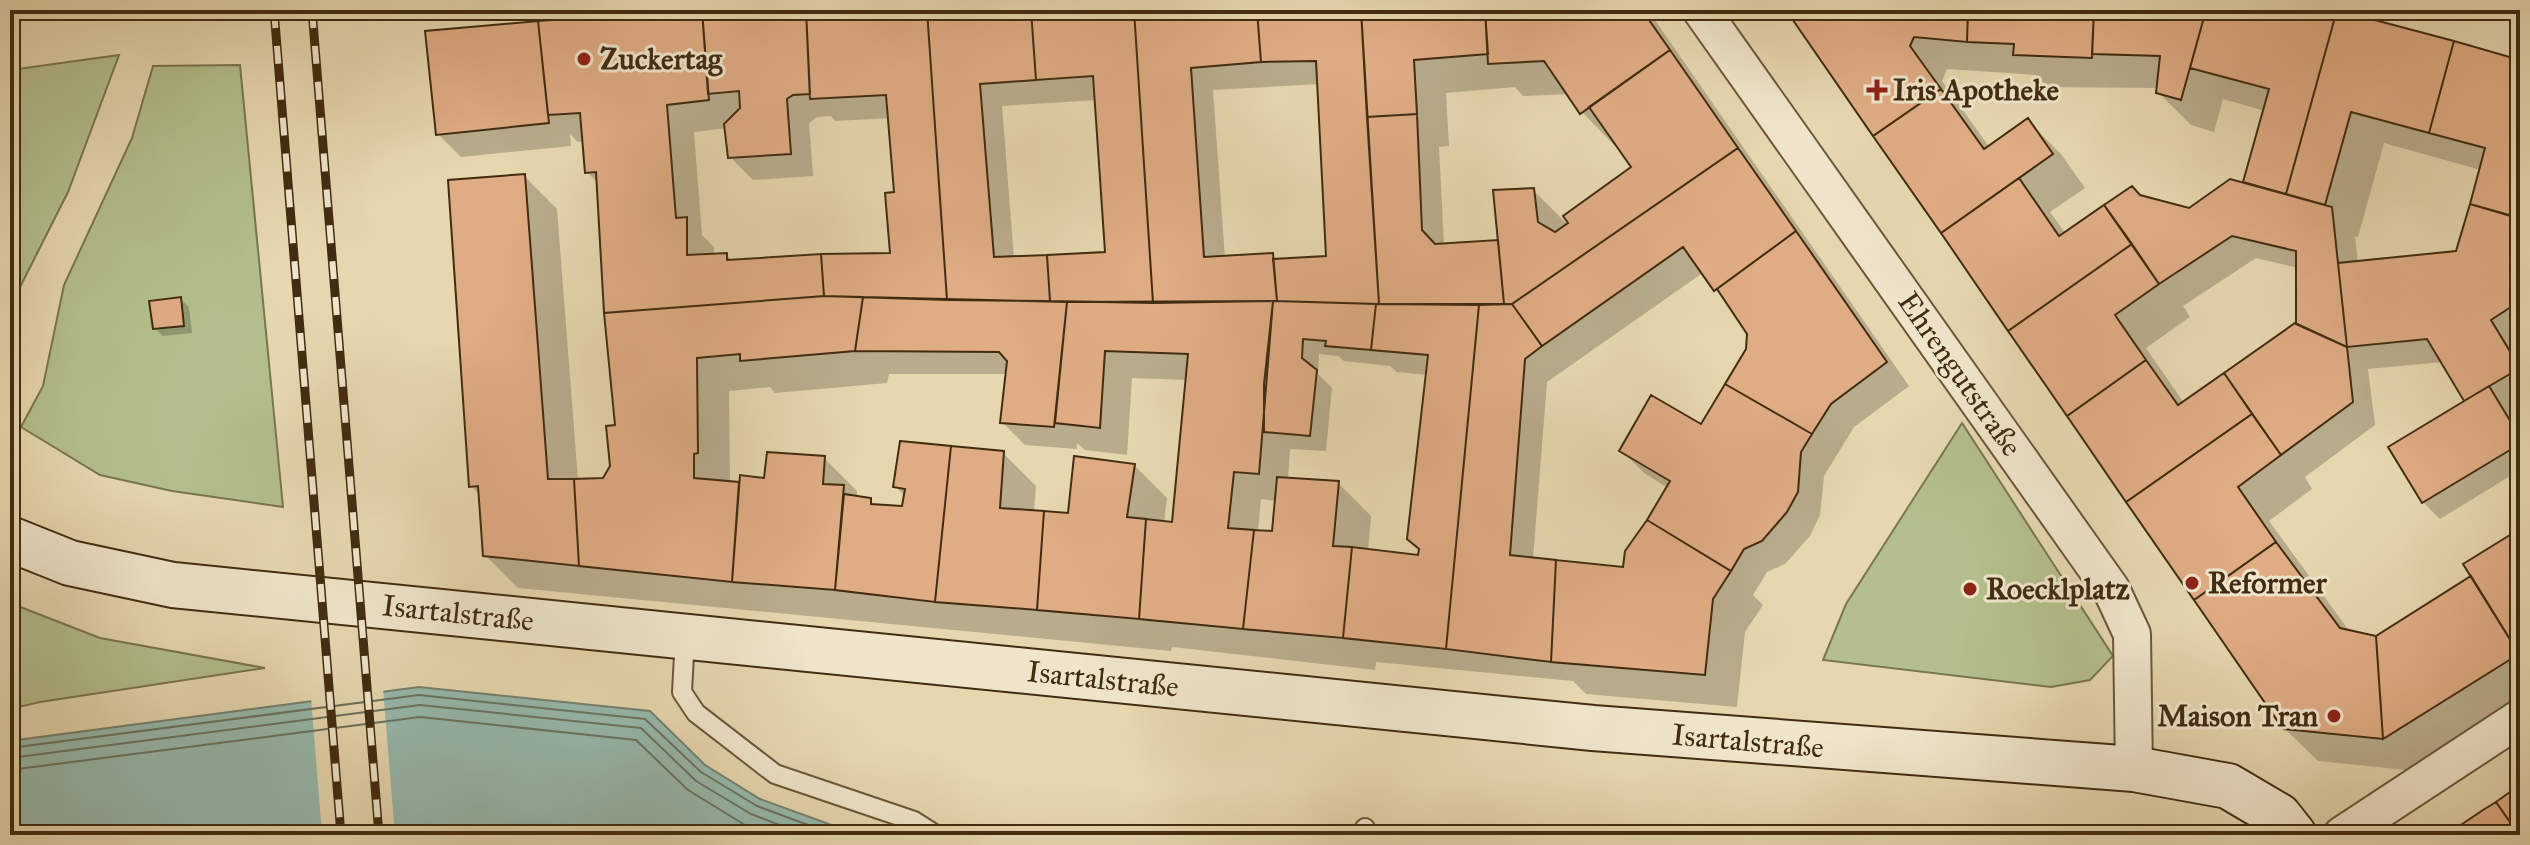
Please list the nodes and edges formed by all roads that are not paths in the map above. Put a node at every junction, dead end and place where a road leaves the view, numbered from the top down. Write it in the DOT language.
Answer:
graph roads {
  1 [pos="1701,10"];
  2 [pos="10,539"];
  3 [pos="685,637"];
  4 [pos="2520,718"];
  5 [pos="2134,769"];
  6 [pos="936,835"];
  7 [pos="2294,835"];
  8 [pos="2342,835"];
  1 -- 5 [label="street, Ehrengutstraße"];
  2 -- 3 [label="main road, Isartalstraße"];
  3 -- 5 [label="main road, Isartalstraße"];
  3 -- 6 [label="lane"];
  4 -- 8 [label="street"];
  5 -- 7 [label="main road, Isartalstraße"];
}
